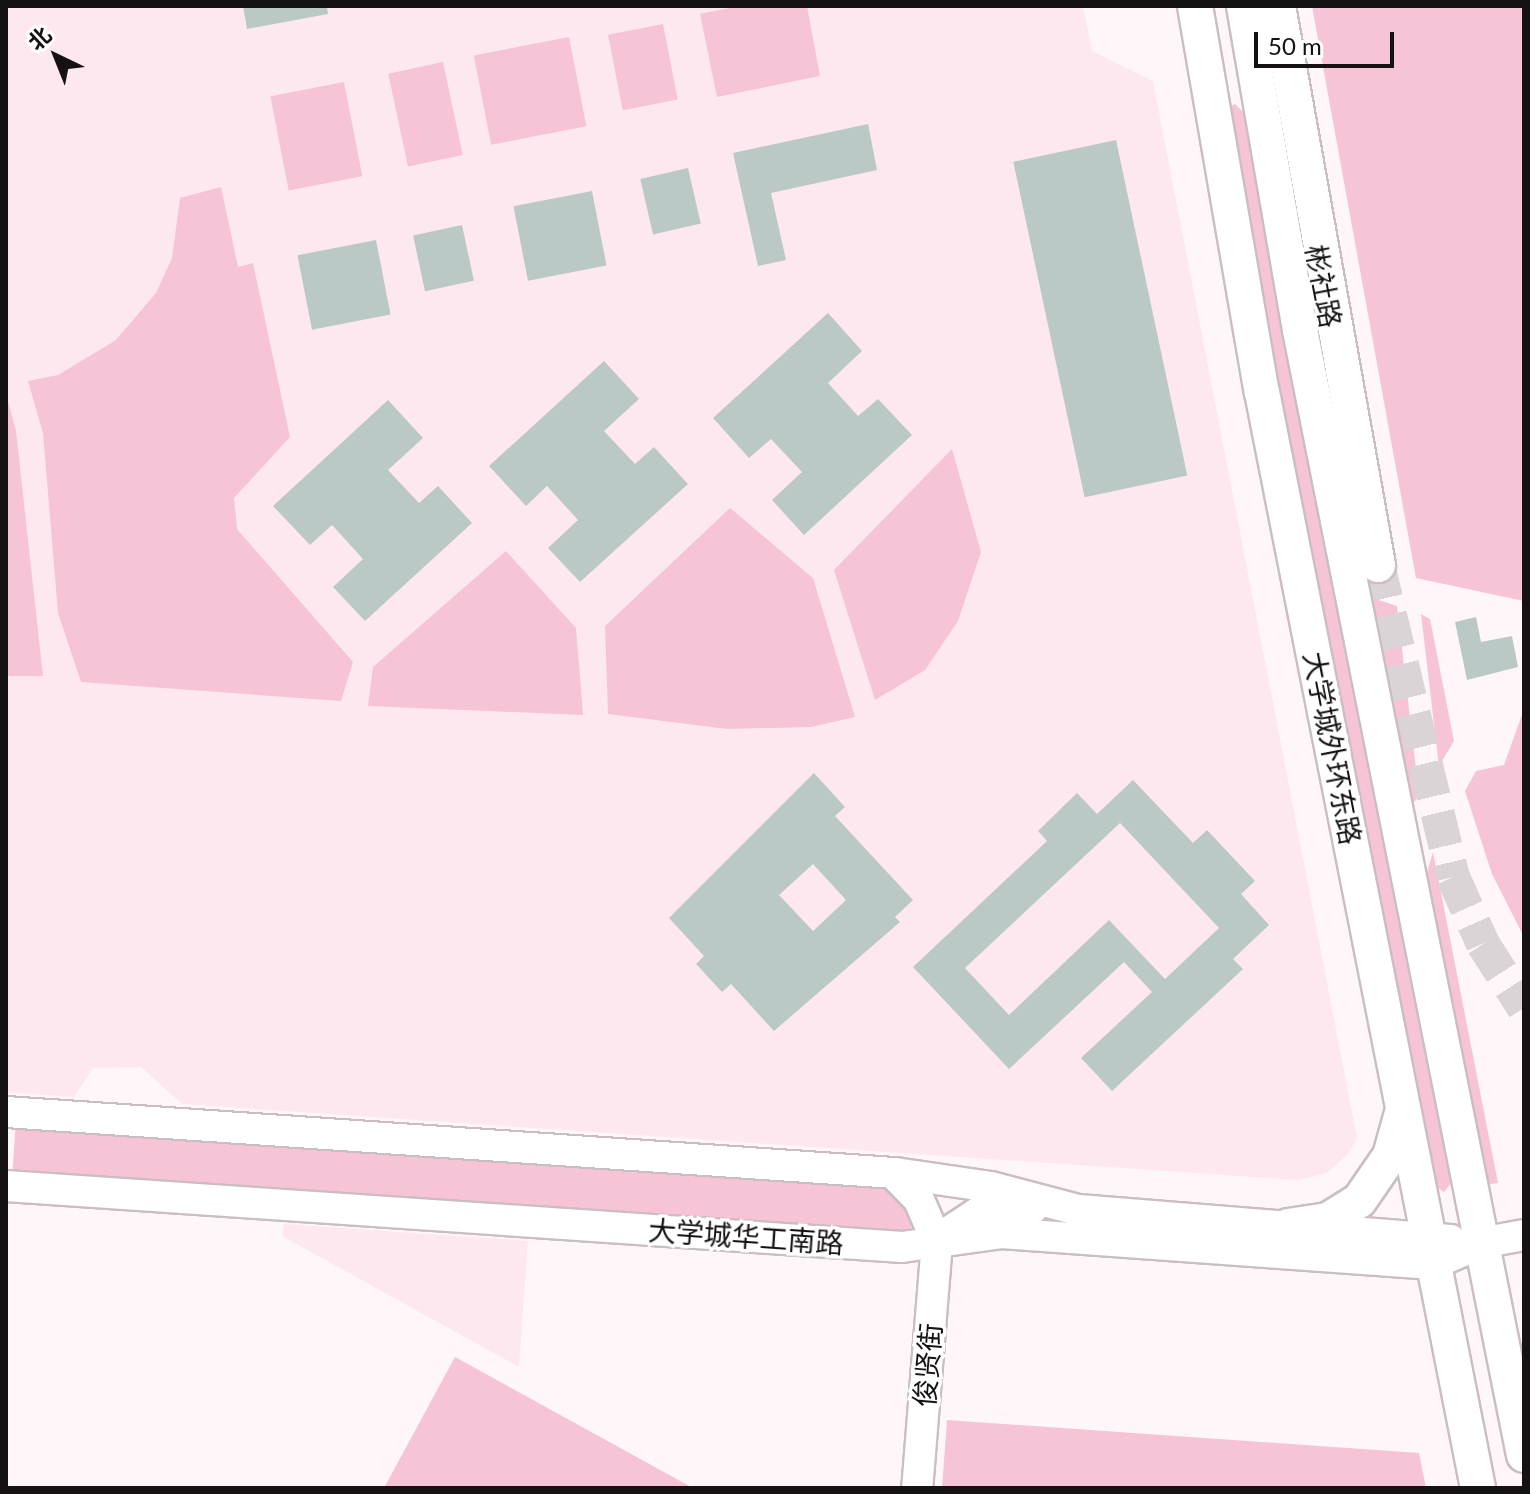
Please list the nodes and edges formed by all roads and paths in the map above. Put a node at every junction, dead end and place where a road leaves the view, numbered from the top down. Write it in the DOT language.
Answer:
graph roads {
  1 [pos="1195,6"];
  2 [pos="1244,6"];
  3 [pos="1278,6"];
  4 [pos="1256,92"];
  5 [pos="1208,102"];
  6 [pos="1378,565"];
  7 [pos="1403,1101"];
  8 [pos="6,1112"];
  9 [pos="893,1173"];
  10 [pos="6,1186"];
  11 [pos="1078,1210"];
  12 [pos="1288,1226"];
  13 [pos="1524,1235"];
  14 [pos="937,1242"];
  15 [pos="1481,1243"];
  16 [pos="1431,1251"];
  17 [pos="1524,1455"];
  18 [pos="917,1488"];
  19 [pos="1478,1488"];
  1 -- 5 [label="main road, 大学城外环东路"];
  2 -- 4 [label="main road, 大学城外环东路"];
  3 -- 6 [label="main road, 彬社路"];
  4 -- 5 [label="main road"];
  4 -- 15 [label="main road, 大学城外环东路"];
  5 -- 7 [label="main road, 大学城外环东路"];
  7 -- 12 [label="main road"];
  7 -- 16 [label="main road, 大学城外环东路"];
  8 -- 9 [label="main road, 大学城华工南路"];
  9 -- 11 [label="main road, 大学城华工南路"];
  9 -- 14 [label="main road, 俊贤街"];
  10 -- 14 [label="main road, 大学城华工南路"];
  11 -- 12 [label="main road, 大学城华工南路"];
  11 -- 14 [label="main road"];
  12 -- 16 [label="main road, 大学城华工南路"];
  13 -- 15 [label="main road, 大学城华工南路"];
  14 -- 16 [label="main road, 大学城华工南路"];
  14 -- 18 [label="main road, 俊贤街"];
  15 -- 16 [label="main road, 大学城华工南路"];
  15 -- 17 [label="main road, 大学城外环东路"];
  16 -- 19 [label="main road, 大学城外环东路"];
}
